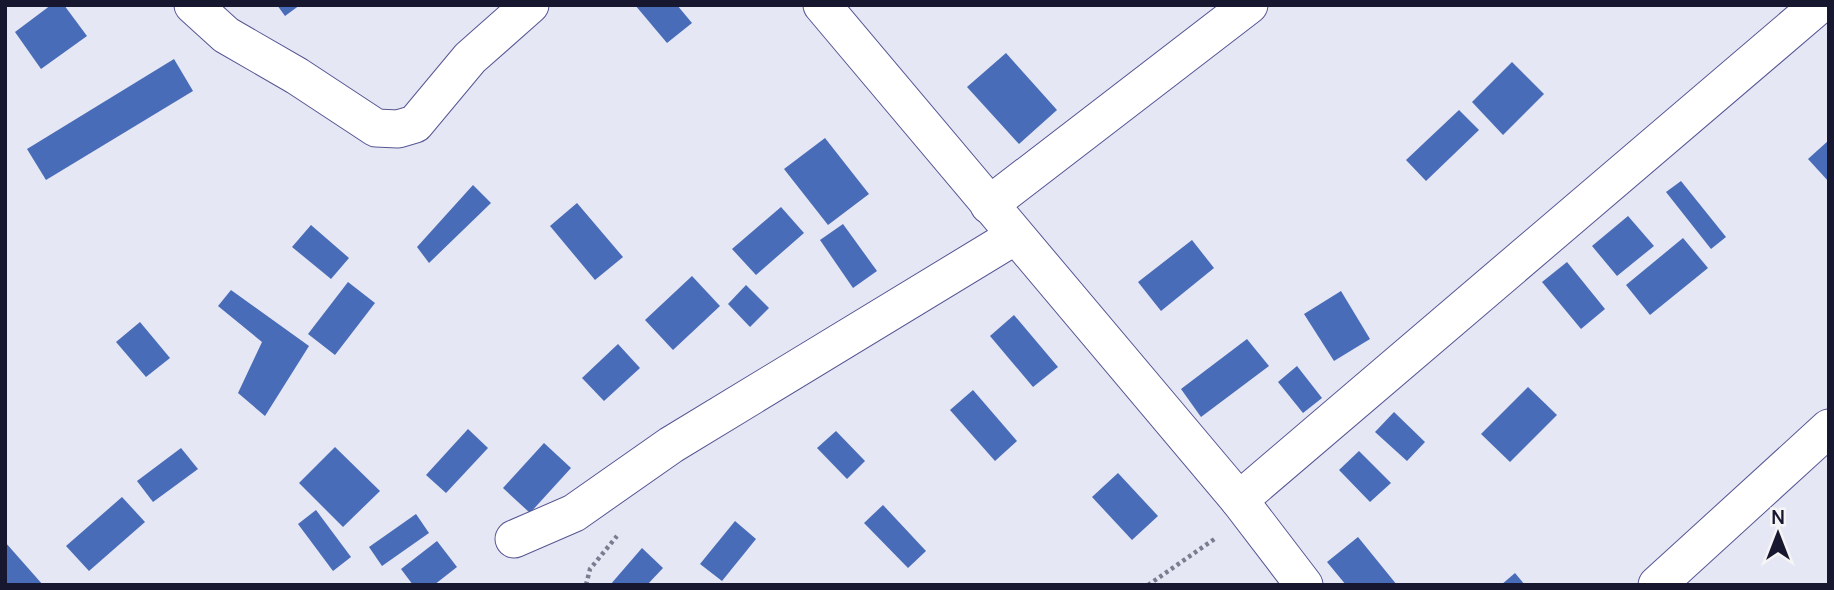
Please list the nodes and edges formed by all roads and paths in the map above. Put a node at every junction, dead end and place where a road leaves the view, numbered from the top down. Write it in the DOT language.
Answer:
graph roads {
  1 [pos="193,5"];
  2 [pos="530,5"];
  3 [pos="822,5"];
  4 [pos="1249,5"];
  5 [pos="1819,5"];
  6 [pos="989,205"];
  7 [pos="1015,236"];
  8 [pos="1829,428"];
  9 [pos="1239,499"];
  10 [pos="514,539"];
  11 [pos="1148,585"];
  12 [pos="1304,585"];
  13 [pos="1657,585"];
  1 -- 2 [label="street"];
  3 -- 6 [label="street"];
  4 -- 6 [label="street"];
  5 -- 9 [label="street"];
  6 -- 7 [label="street"];
  7 -- 9 [label="street"];
  7 -- 10 [label="street"];
  8 -- 13 [label="street"];
  9 -- 11 [label="path"];
  9 -- 12 [label="street"];
}
